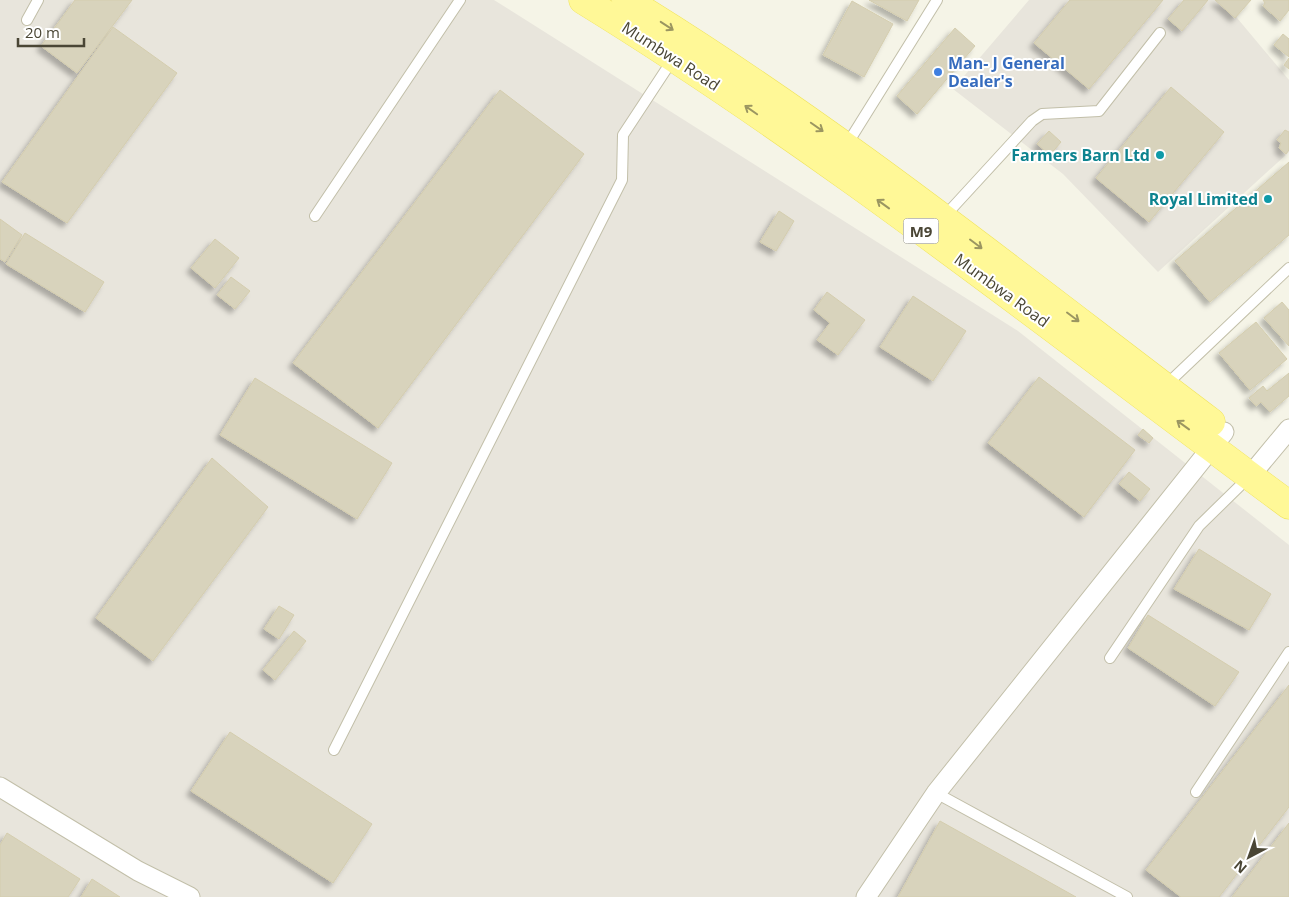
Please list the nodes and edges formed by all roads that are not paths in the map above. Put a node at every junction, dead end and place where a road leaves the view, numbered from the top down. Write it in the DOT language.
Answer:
graph roads {
  1 [pos="38,0"];
  2 [pos="460,0"];
  3 [pos="584,0"];
  4 [pos="626,0"];
  5 [pos="937,0"];
  6 [pos="27,20"];
  7 [pos="1160,33"];
  8 [pos="673,58"];
  9 [pos="845,147"];
  10 [pos="315,216"];
  11 [pos="942,219"];
  12 [pos="1289,268"];
  13 [pos="1164,387"];
  14 [pos="1289,429"];
  15 [pos="1219,440"];
  16 [pos="1255,469"];
  17 [pos="1289,482"];
  18 [pos="1289,505"];
  19 [pos="1289,652"];
  20 [pos="1110,658"];
  21 [pos="334,750"];
  22 [pos="0,787"];
  23 [pos="1196,792"];
  24 [pos="936,793"];
  25 [pos="190,897"];
  26 [pos="866,897"];
  27 [pos="1127,897"];
  1 -- 6 [label="lane"];
  2 -- 10 [label="lane"];
  3 -- 8 [label="main road, Mumbwa Road / M9"];
  4 -- 9 [label="main road, Mumbwa Road / M9, one-way"];
  5 -- 9 [label="lane"];
  7 -- 11 [label="lane"];
  15 -- 8 [label="main road, Mumbwa Road / M9, one-way"];
  8 -- 21 [label="lane"];
  9 -- 11 [label="main road, Mumbwa Road / M9"];
  11 -- 13 [label="main road, Mumbwa Road / M9, one-way"];
  12 -- 13 [label="lane"];
  13 -- 15 [label="main road, Mumbwa Road / M9"];
  14 -- 16 [label="street"];
  15 -- 16 [label="main road, Mumbwa Road / M9"];
  15 -- 24 [label="street"];
  16 -- 17 [label="main road, Mumbwa Road / M9"];
  16 -- 18 [label="main road, Mumbwa Road / M9"];
  16 -- 20 [label="lane"];
  19 -- 23 [label="lane"];
  22 -- 25 [label="street"];
  24 -- 26 [label="street"];
  24 -- 27 [label="lane"];
}
